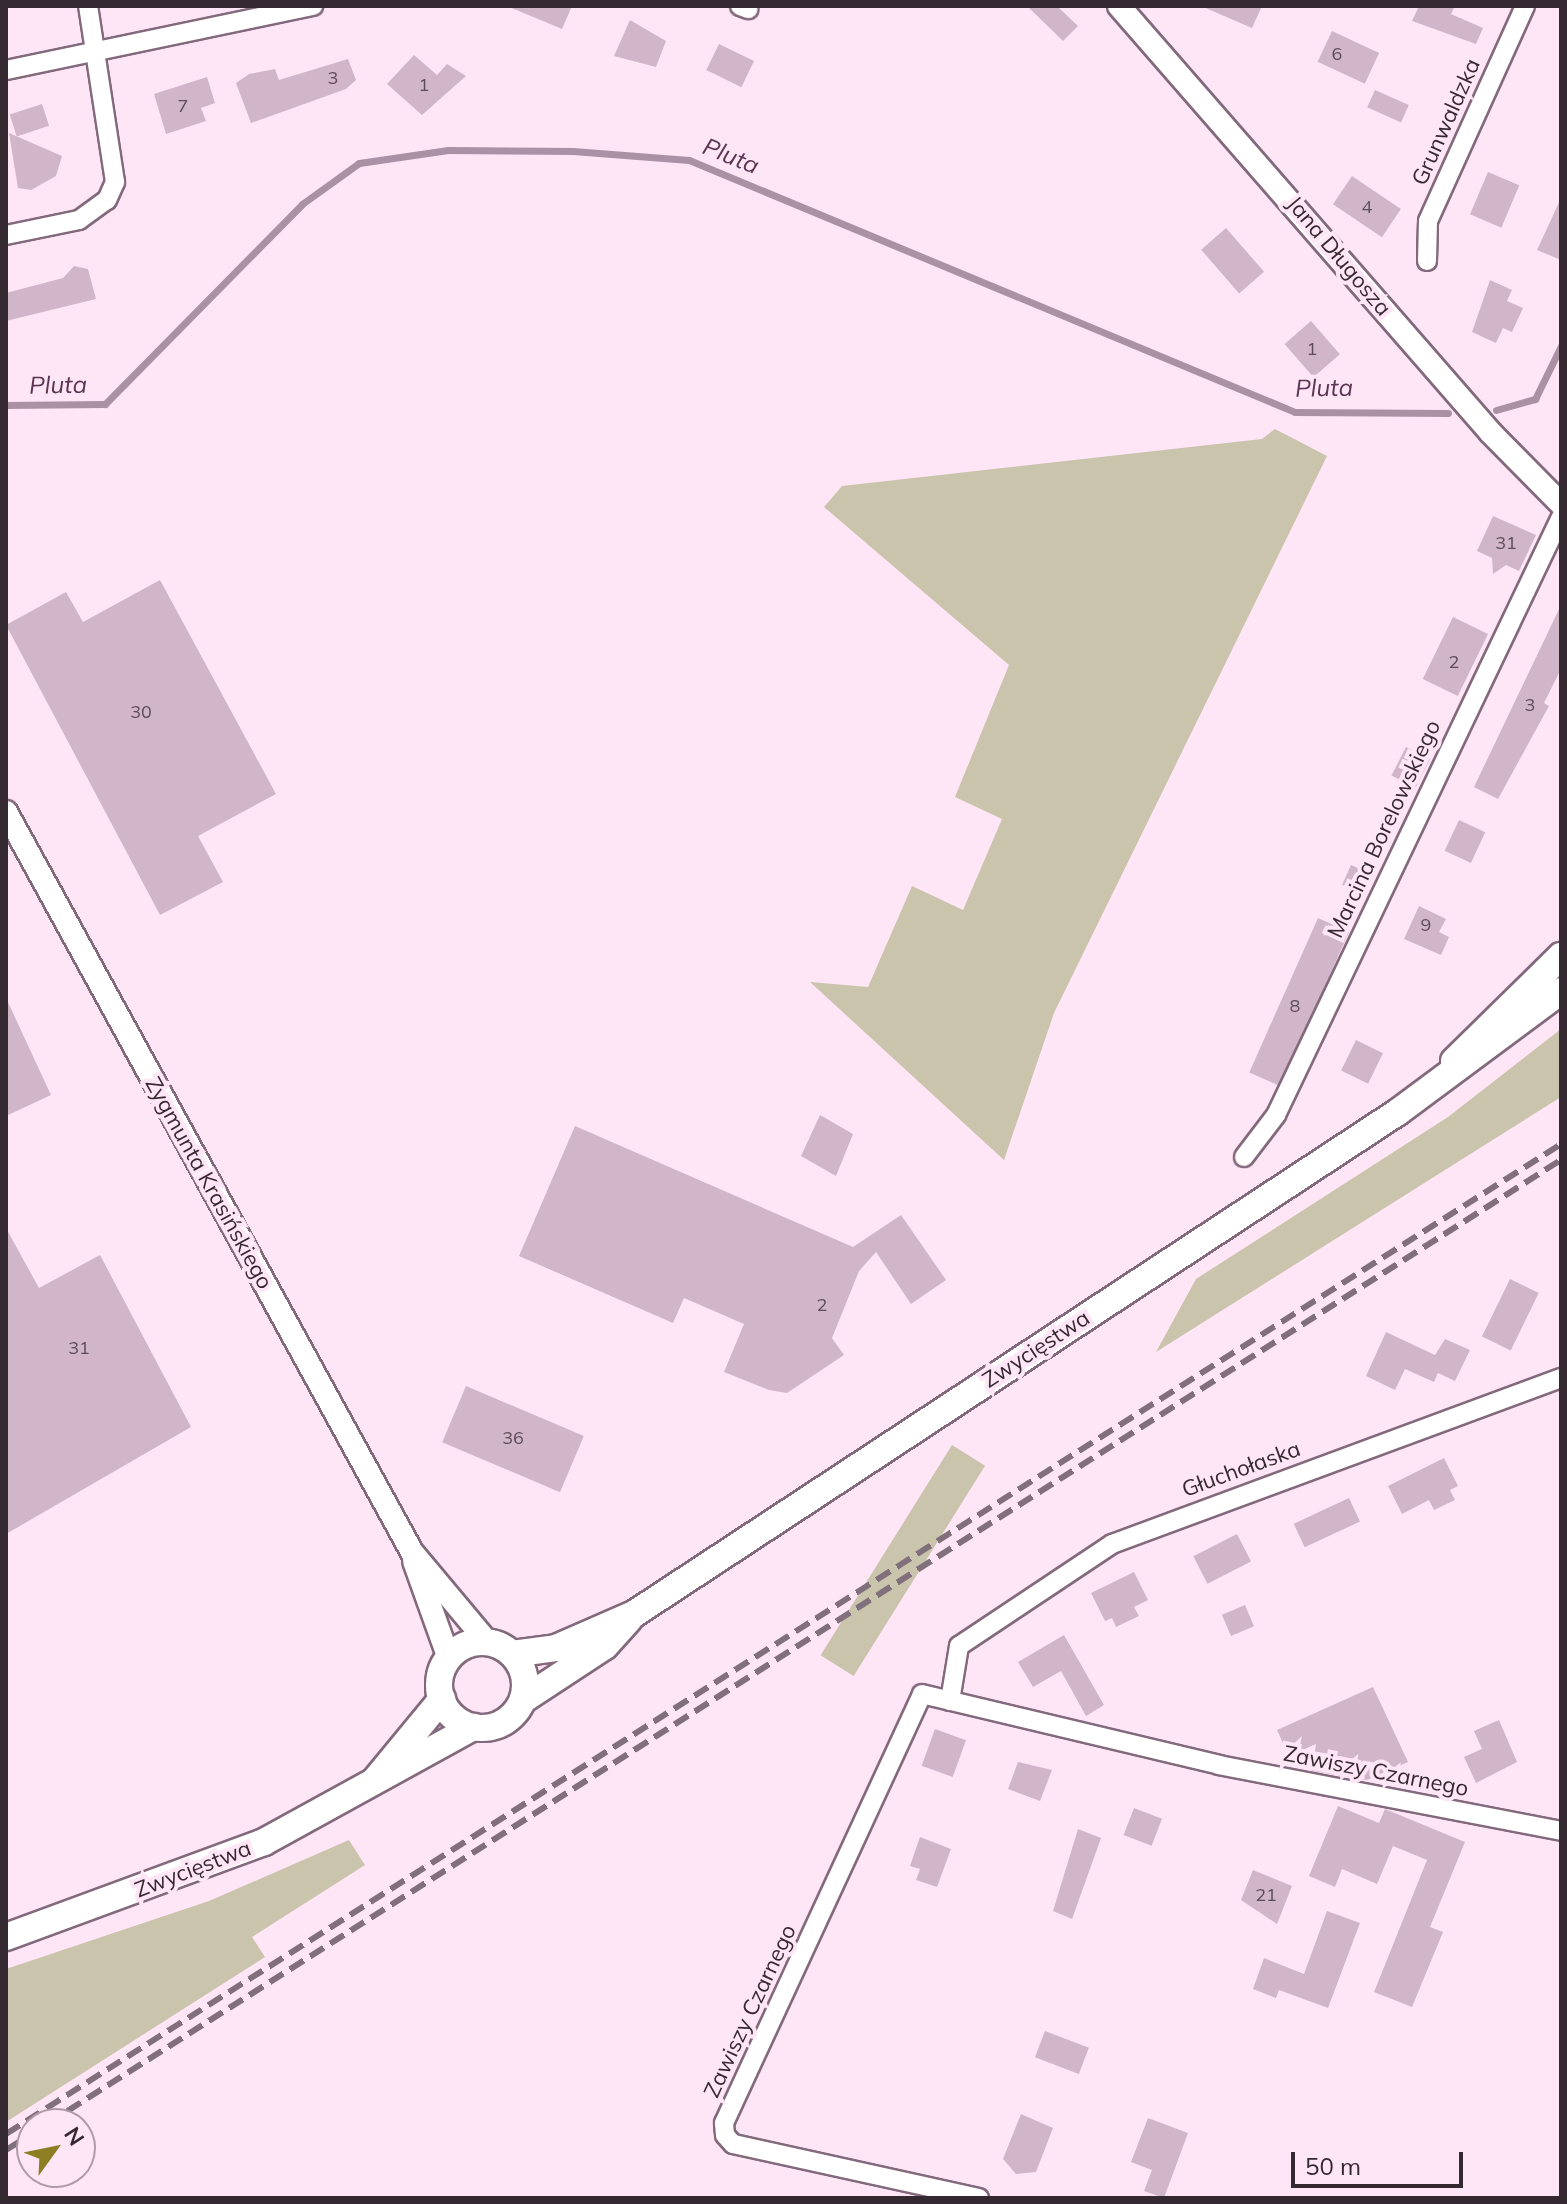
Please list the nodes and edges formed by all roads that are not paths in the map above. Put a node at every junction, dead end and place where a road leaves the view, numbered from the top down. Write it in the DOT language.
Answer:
graph roads {
  1 [pos="88,6"];
  2 [pos="313,6"];
  3 [pos="1119,6"];
  4 [pos="1525,6"];
  5 [pos="95,54"];
  6 [pos="6,70"];
  7 [pos="6,235"];
  8 [pos="1427,261"];
  9 [pos="1561,504"];
  10 [pos="1561,517"];
  11 [pos="6,812"];
  12 [pos="1561,956"];
  13 [pos="1561,991"];
  14 [pos="1436,1082"];
  15 [pos="1244,1157"];
  16 [pos="1561,1378"];
  17 [pos="412,1552"];
  18 [pos="634,1614"];
  19 [pos="488,1643"];
  20 [pos="512,1654"];
  21 [pos="449,1659"];
  22 [pos="442,1699"];
  23 [pos="523,1700"];
  24 [pos="950,1701"];
  25 [pos="473,1727"];
  26 [pos="372,1784"];
  27 [pos="1561,1831"];
  28 [pos="6,1937"];
  29 [pos="979,2198"];
  1 -- 5 [label="street"];
  2 -- 5 [label="street"];
  3 -- 9 [label="street, Jana Długosza"];
  4 -- 8 [label="street, Grunwaldzka"];
  5 -- 6 [label="street"];
  5 -- 7 [label="street"];
  10 -- 15 [label="street, Marcina Borelowskiego"];
  11 -- 17 [label="street, Zygmunta Krasińskiego"];
  12 -- 14 [label="main road, Zwycięstwa"];
  13 -- 14 [label="main road, Zwycięstwa"];
  14 -- 18 [label="main road, Zwycięstwa"];
  16 -- 24 [label="street, Głuchołaska"];
  17 -- 19 [label="street, Zygmunta Krasińskiego"];
  17 -- 21 [label="street, Zygmunta Krasińskiego"];
  18 -- 20 [label="main road, Zwycięstwa"];
  18 -- 23 [label="main road, Zwycięstwa"];
  19 -- 20 [label="main road"];
  19 -- 21 [label="main road"];
  20 -- 23 [label="main road"];
  21 -- 22 [label="main road"];
  22 -- 25 [label="main road"];
  22 -- 26 [label="main road, Zwycięstwa"];
  23 -- 25 [label="main road"];
  24 -- 27 [label="street, Zawiszy Czarnego"];
  24 -- 29 [label="street, Zawiszy Czarnego"];
  25 -- 26 [label="main road, Zwycięstwa"];
  26 -- 28 [label="main road, Zwycięstwa"];
}
